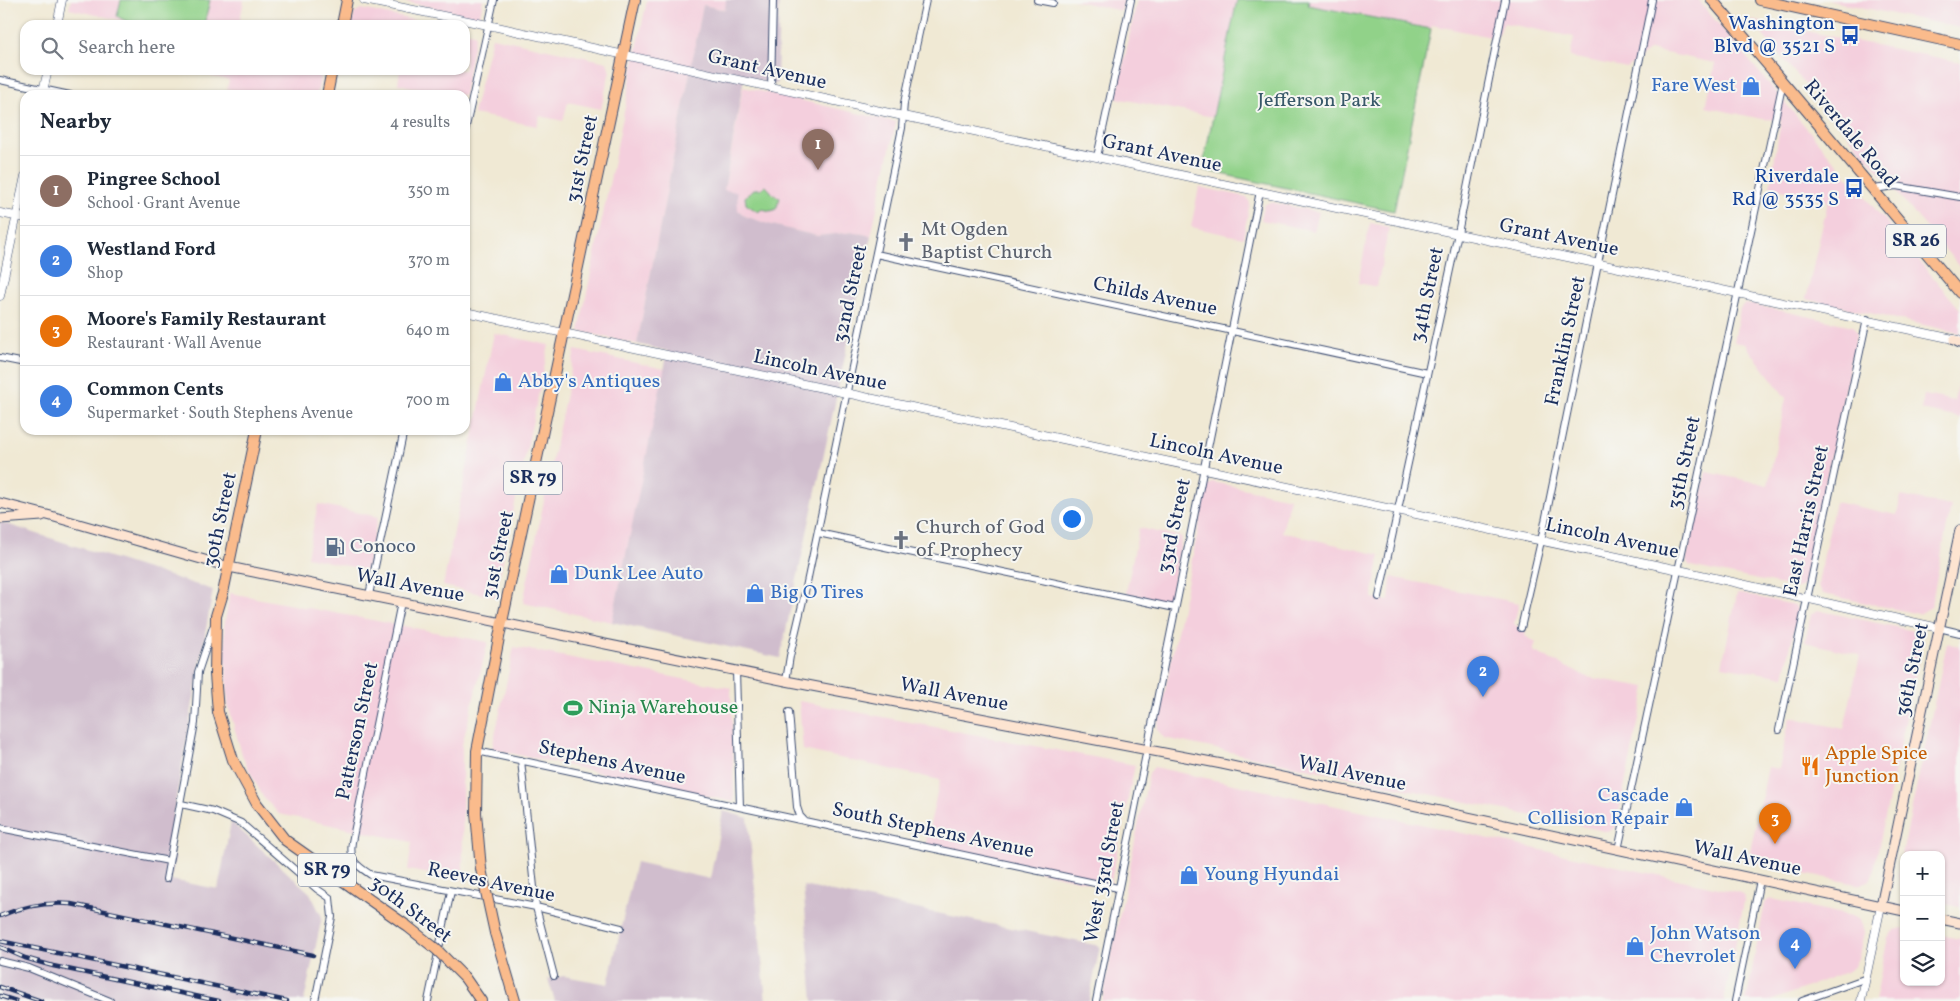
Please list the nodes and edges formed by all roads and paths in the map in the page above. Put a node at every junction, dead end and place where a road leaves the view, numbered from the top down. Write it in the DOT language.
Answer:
graph roads {
  1 [pos="62,0"];
  2 [pos="347,0"];
  3 [pos="364,0"];
  4 [pos="494,0"];
  5 [pos="635,0"];
  6 [pos="774,0"];
  7 [pos="926,0"];
  8 [pos="1037,0"];
  9 [pos="1131,0"];
  10 [pos="1505,0"];
  11 [pos="1652,0"];
  12 [pos="1712,0"];
  13 [pos="1760,0"];
  14 [pos="1052,3"];
  15 [pos="1797,4"];
  16 [pos="58,20"];
  17 [pos="343,20"];
  18 [pos="463,20"];
  19 [pos="470,21"];
  20 [pos="488,25"];
  21 [pos="1960,44"];
  22 [pos="623,54"];
  23 [pos="47,75"];
  24 [pos="331,75"];
  25 [pos="0,80"];
  26 [pos="1783,82"];
  27 [pos="771,88"];
  28 [pos="36,90"];
  29 [pos="43,90"];
  30 [pos="328,90"];
  31 [pos="470,108"];
  32 [pos="903,116"];
  33 [pos="1097,157"];
  34 [pos="1873,189"];
  35 [pos="1260,191"];
  36 [pos="1960,197"];
  37 [pos="20,198"];
  38 [pos="0,213"];
  39 [pos="16,216"];
  40 [pos="20,217"];
  41 [pos="1458,233"];
  42 [pos="876,254"];
  43 [pos="1599,263"];
  44 [pos="1738,292"];
  45 [pos="1960,293"];
  46 [pos="0,296"];
  47 [pos="470,313"];
  48 [pos="1867,319"];
  49 [pos="1232,330"];
  50 [pos="564,334"];
  51 [pos="1958,341"];
  52 [pos="0,358"];
  53 [pos="20,362"];
  54 [pos="1428,373"];
  55 [pos="847,393"];
  56 [pos="256,435"];
  57 [pos="403,435"];
  58 [pos="1204,469"];
  59 [pos="0,503"];
  60 [pos="1398,510"];
  61 [pos="51,516"];
  62 [pos="0,519"];
  63 [pos="1960,530"];
  64 [pos="818,533"];
  65 [pos="1542,541"];
  66 [pos="228,567"];
  67 [pos="1679,570"];
  68 [pos="369,595"];
  69 [pos="1379,597"];
  70 [pos="1808,598"];
  71 [pos="401,602"];
  72 [pos="1175,608"];
  73 [pos="216,616"];
  74 [pos="502,622"];
  75 [pos="1521,628"];
  76 [pos="1939,628"];
  77 [pos="1960,633"];
  78 [pos="736,671"];
  79 [pos="786,682"];
  80 [pos="789,712"];
  81 [pos="1779,730"];
  82 [pos="1146,749"];
  83 [pos="477,751"];
  84 [pos="521,760"];
  85 [pos="181,804"];
  86 [pos="740,807"];
  87 [pos="804,820"];
  88 [pos="0,828"];
  89 [pos="1618,850"];
  90 [pos="169,860"];
  91 [pos="357,865"];
  92 [pos="166,879"];
  93 [pos="1760,880"];
  94 [pos="1118,888"];
  95 [pos="451,891"];
  96 [pos="1881,906"];
  97 [pos="536,908"];
  98 [pos="1900,910"];
  99 [pos="1945,920"];
  100 [pos="1960,923"];
  101 [pos="621,928"];
  102 [pos="0,961"];
  103 [pos="554,976"];
  104 [pos="1864,979"];
  105 [pos="110,1001"];
  106 [pos="315,1001"];
  107 [pos="428,1001"];
  108 [pos="481,1001"];
  109 [pos="515,1001"];
  110 [pos="1096,1001"];
  111 [pos="1735,1001"];
  112 [pos="1802,1001"];
  113 [pos="1861,1001"];
  1 -- 16 [label="street"];
  2 -- 17 [label="main road"];
  3 -- 18 [label="street, Grant Avenue"];
  4 -- 20 [label="street"];
  5 -- 22 [label="main road, 31st Street / SR 79"];
  6 -- 27 [label="street"];
  7 -- 32 [label="street, 32nd Street"];
  8 -- 14 [label="street"];
  9 -- 33 [label="street"];
  10 -- 41 [label="street, 34th Street"];
  11 -- 43 [label="street, Franklin Street"];
  12 -- 26 [label="main road, Riverdale Road / SR 26"];
  13 -- 15 [label="main road"];
  15 -- 21 [label="main road"];
  19 -- 20 [label="street, Grant Avenue"];
  20 -- 22 [label="street, Grant Avenue"];
  20 -- 31 [label="street"];
  22 -- 27 [label="street, Grant Avenue"];
  22 -- 50 [label="main road, 31st Street / SR 79"];
  23 -- 29 [label="street"];
  24 -- 30 [label="main road"];
  25 -- 28 [label="street"];
  26 -- 34 [label="main road, Riverdale Road / SR 26"];
  26 -- 44 [label="street, 35th Street"];
  27 -- 32 [label="street, Grant Avenue"];
  32 -- 33 [label="street, Grant Avenue"];
  32 -- 42 [label="street, 32nd Street"];
  33 -- 35 [label="street, Grant Avenue"];
  34 -- 36 [label="street"];
  34 -- 45 [label="main road, Riverdale Road / SR 26"];
  35 -- 41 [label="street, Grant Avenue"];
  35 -- 49 [label="street, 33rd Street"];
  37 -- 39 [label="street"];
  38 -- 39 [label="street"];
  39 -- 40 [label="street"];
  39 -- 46 [label="street"];
  41 -- 43 [label="street, Grant Avenue"];
  41 -- 54 [label="street, 34th Street"];
  42 -- 49 [label="street, Childs Avenue"];
  42 -- 55 [label="street, 32nd Street"];
  43 -- 44 [label="street, Grant Avenue"];
  43 -- 65 [label="street, Franklin Street"];
  44 -- 48 [label="street, Grant Avenue"];
  44 -- 67 [label="street, 35th Street"];
  47 -- 50 [label="street, Lincoln Avenue"];
  48 -- 51 [label="street, Grant Avenue"];
  48 -- 70 [label="street, East Harris Street"];
  49 -- 54 [label="street, Childs Avenue"];
  49 -- 58 [label="street, 33rd Street"];
  50 -- 55 [label="street, Lincoln Avenue"];
  50 -- 74 [label="main road, 31st Street / SR 79"];
  52 -- 53 [label="street"];
  54 -- 60 [label="street, 34th Street"];
  55 -- 58 [label="street, Lincoln Avenue"];
  55 -- 64 [label="street, 32nd Street"];
  56 -- 66 [label="main road, 30th Street / SR 79"];
  57 -- 68 [label="street"];
  58 -- 60 [label="street, Lincoln Avenue"];
  58 -- 72 [label="street, 33rd Street"];
  59 -- 61 [label="main road, Wall Avenue"];
  60 -- 65 [label="street, Lincoln Avenue"];
  60 -- 69 [label="street, 34th Street"];
  61 -- 62 [label="main road"];
  61 -- 66 [label="main road, Wall Avenue"];
  63 -- 76 [label="main road, 36th Street"];
  64 -- 72 [label="street"];
  64 -- 79 [label="street, 32nd Street"];
  65 -- 67 [label="street, Lincoln Avenue"];
  65 -- 75 [label="street, Franklin Street"];
  66 -- 68 [label="main road, Wall Avenue"];
  66 -- 73 [label="main road, 30th Street / SR 79"];
  67 -- 70 [label="street, Lincoln Avenue"];
  67 -- 89 [label="street, 35th Street"];
  68 -- 71 [label="main road, Wall Avenue"];
  70 -- 76 [label="street, Lincoln Avenue"];
  70 -- 81 [label="street, East Harris Street"];
  71 -- 74 [label="main road, Wall Avenue"];
  71 -- 91 [label="street, Patterson Street"];
  72 -- 82 [label="street, 33rd Street"];
  73 -- 85 [label="street, 30th Street"];
  73 -- 108 [label="main road, 30th Street / SR 79, bridge"];
  74 -- 78 [label="main road, Wall Avenue"];
  74 -- 83 [label="main road, 31st Street / SR 79"];
  76 -- 77 [label="street, Lincoln Avenue"];
  76 -- 96 [label="main road, 36th Street"];
  78 -- 79 [label="main road, Wall Avenue"];
  78 -- 86 [label="street"];
  79 -- 82 [label="main road, Wall Avenue"];
  80 -- 87 [label="street"];
  82 -- 89 [label="main road, Wall Avenue"];
  82 -- 94 [label="street, West 33rd Street"];
  83 -- 84 [label="street, Stephens Avenue"];
  83 -- 109 [label="main road, 31st Street / SR 79, bridge"];
  84 -- 86 [label="street, Stephens Avenue"];
  84 -- 97 [label="street"];
  85 -- 90 [label="street, 30th Street"];
  85 -- 106 [label="street"];
  86 -- 87 [label="street, South Stephens Avenue"];
  87 -- 94 [label="street, South Stephens Avenue"];
  88 -- 90 [label="street"];
  89 -- 93 [label="main road, Wall Avenue"];
  90 -- 92 [label="street, 30th Street"];
  91 -- 95 [label="street, Reeves Avenue"];
  93 -- 96 [label="main road, Wall Avenue"];
  93 -- 111 [label="street"];
  94 -- 110 [label="street, West 33rd Street"];
  95 -- 97 [label="street, Reeves Avenue"];
  95 -- 107 [label="street"];
  96 -- 98 [label="main road, Wall Avenue"];
  96 -- 104 [label="street"];
  97 -- 101 [label="street, Reeves Avenue"];
  97 -- 103 [label="street"];
  99 -- 100 [label="main road"];
  102 -- 105 [label="street"];
  104 -- 112 [label="street"];
  104 -- 113 [label="street"];
}
